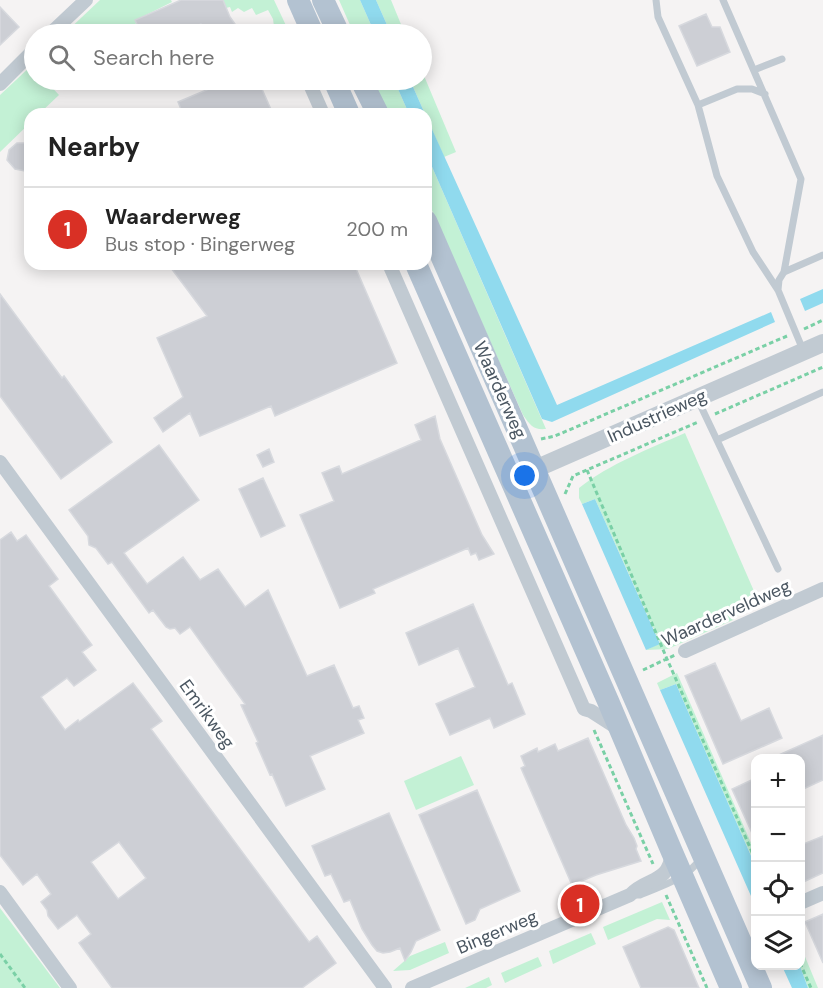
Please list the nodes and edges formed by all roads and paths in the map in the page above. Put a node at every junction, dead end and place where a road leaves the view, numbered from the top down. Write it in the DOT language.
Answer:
graph roads {
  1 [pos="86,0"];
  2 [pos="298,0"];
  3 [pos="323,0"];
  4 [pos="657,0"];
  5 [pos="723,0"];
  6 [pos="61,24"];
  7 [pos="309,24"];
  8 [pos="334,24"];
  9 [pos="782,59"];
  10 [pos="24,60"];
  11 [pos="754,70"];
  12 [pos="0,84"];
  13 [pos="312,90"];
  14 [pos="338,90"];
  15 [pos="366,90"];
  16 [pos="765,94"];
  17 [pos="698,105"];
  18 [pos="320,108"];
  19 [pos="346,108"];
  20 [pos="375,108"];
  21 [pos="432,235"];
  22 [pos="823,255"];
  23 [pos="392,270"];
  24 [pos="419,270"];
  25 [pos="784,272"];
  26 [pos="778,290"];
  27 [pos="823,320"];
  28 [pos="795,332"];
  29 [pos="823,343"];
  30 [pos="803,351"];
  31 [pos="823,367"];
  32 [pos="823,392"];
  33 [pos="696,398"];
  34 [pos="706,418"];
  35 [pos="717,440"];
  36 [pos="523,444"];
  37 [pos="0,462"];
  38 [pos="534,470"];
  39 [pos="587,470"];
  40 [pos="510,480"];
  41 [pos="548,501"];
  42 [pos="777,569"];
  43 [pos="823,589"];
  44 [pos="685,651"];
  45 [pos="667,659"];
  46 [pos="643,670"];
  47 [pos="620,730"];
  48 [pos="751,850"];
  49 [pos="672,852"];
  50 [pos="702,854"];
  51 [pos="683,876"];
  52 [pos="0,892"];
  53 [pos="823,893"];
  54 [pos="630,895"];
  55 [pos="805,901"];
  56 [pos="0,954"];
  57 [pos="804,970"];
  58 [pos="25,988"];
  59 [pos="70,988"];
  60 [pos="385,988"];
  61 [pos="412,988"];
  62 [pos="731,988"];
  63 [pos="761,988"];
  64 [pos="812,988"];
  1 -- 6 [label="street"];
  2 -- 7 [label="main road"];
  3 -- 8 [label="main road"];
  4 -- 17 [label="lane"];
  5 -- 11 [label="lane"];
  9 -- 11 [label="lane"];
  10 -- 12 [label="street"];
  11 -- 16 [label="lane"];
  13 -- 18 [label="street"];
  14 -- 19 [label="main road"];
  15 -- 20 [label="main road"];
  16 -- 17 [label="lane"];
  16 -- 25 [label="lane"];
  17 -- 26 [label="lane"];
  21 -- 36 [label="main road, Waarderweg"];
  22 -- 25 [label="lane"];
  23 -- 47 [label="street"];
  24 -- 40 [label="main road, Waarderweg"];
  25 -- 26 [label="lane"];
  26 -- 28 [label="lane"];
  27 -- 28 [label="path"];
  28 -- 30 [label="lane"];
  28 -- 36 [label="path"];
  29 -- 30 [label="street, Industrieweg"];
  30 -- 33 [label="street, Industrieweg"];
  31 -- 34 [label="path"];
  32 -- 35 [label="lane"];
  33 -- 34 [label="lane"];
  33 -- 38 [label="street, Industrieweg"];
  34 -- 35 [label="lane"];
  34 -- 39 [label="path"];
  35 -- 42 [label="lane"];
  36 -- 38 [label="main road, Waarderweg"];
  37 -- 60 [label="street, Emrikweg"];
  38 -- 40 [label="street, Industrieweg"];
  38 -- 41 [label="main road, Waarderweg"];
  39 -- 41 [label="path"];
  39 -- 45 [label="path"];
  40 -- 47 [label="main road, Waarderweg"];
  41 -- 50 [label="main road, Waarderweg"];
  43 -- 44 [label="street, Waarderveldweg"];
  44 -- 45 [label="path, Waarderveldweg"];
  45 -- 46 [label="path, Waarderveldweg"];
  45 -- 48 [label="path"];
  47 -- 49 [label="main road, Waarderweg"];
  49 -- 51 [label="main road, Waarderweg"];
  49 -- 54 [label="street, Bingerweg"];
  50 -- 51 [label="lane, Bingerweg"];
  50 -- 63 [label="main road, Waarderweg"];
  51 -- 54 [label="lane, Bingerweg"];
  51 -- 62 [label="main road, Waarderweg"];
  52 -- 59 [label="street"];
  53 -- 55 [label="street"];
  54 -- 61 [label="street, Bingerweg"];
  56 -- 58 [label="path"];
  57 -- 64 [label="path"];
}
